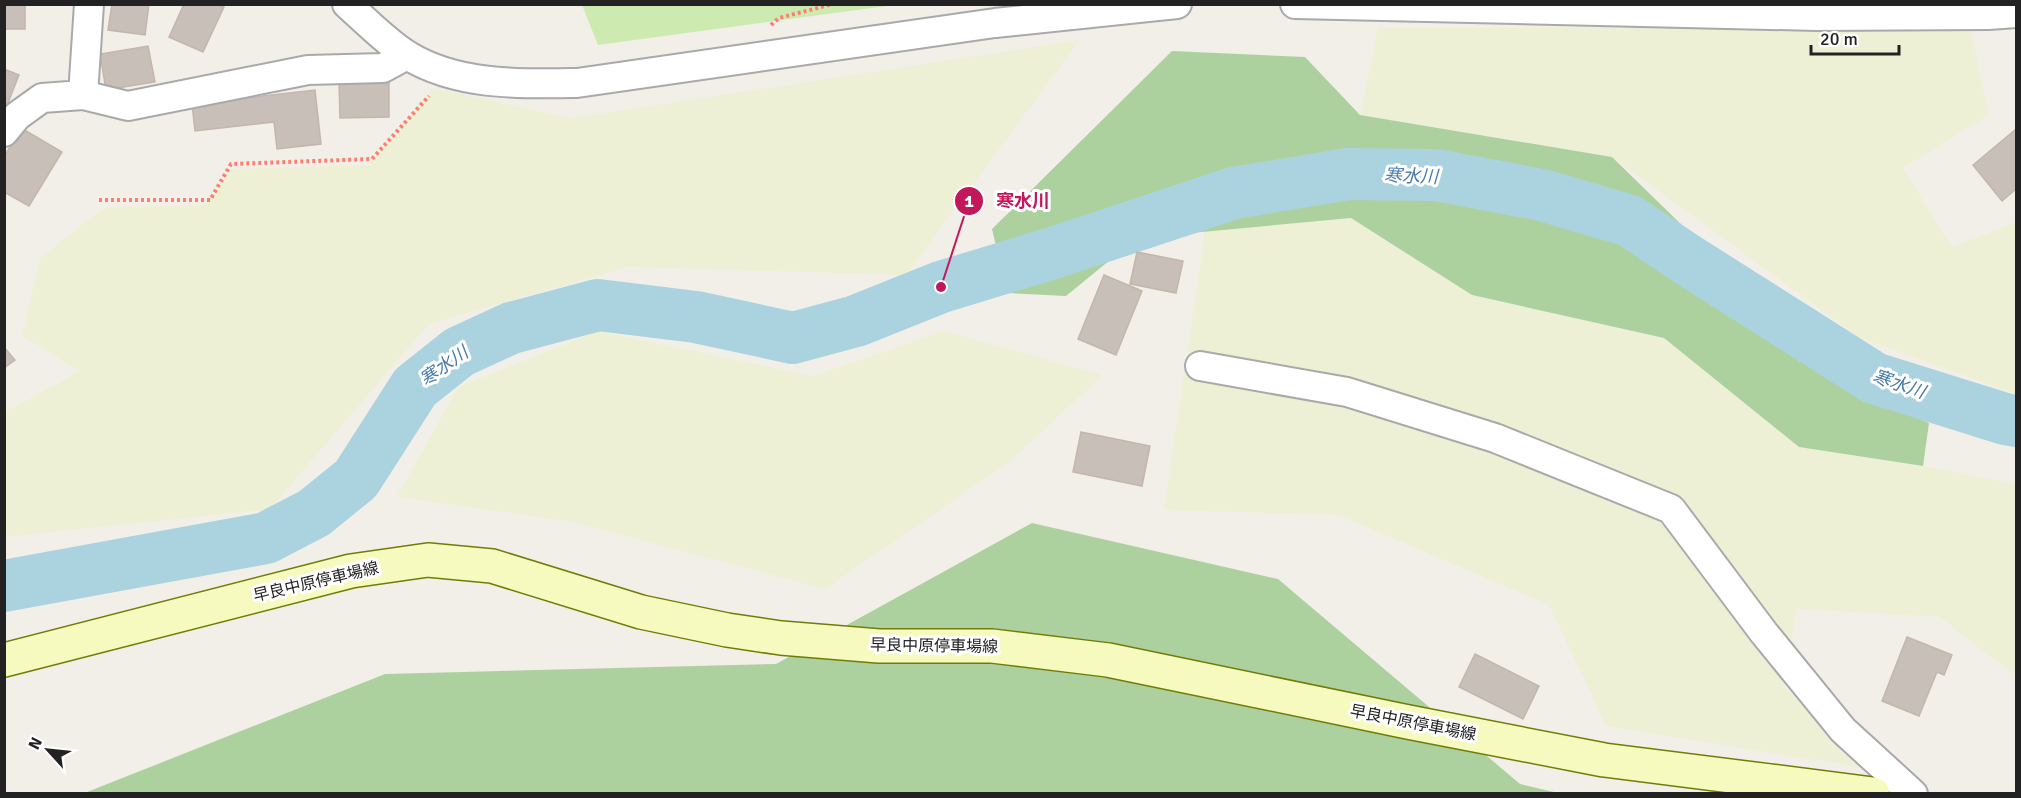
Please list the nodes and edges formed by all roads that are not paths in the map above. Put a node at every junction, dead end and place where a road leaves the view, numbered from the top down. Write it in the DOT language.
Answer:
graph roads {
  1 [pos="89,4"];
  2 [pos="347,4"];
  3 [pos="1177,4"];
  4 [pos="1295,4"];
  5 [pos="2016,13"];
  6 [pos="407,55"];
  7 [pos="83,95"];
  8 [pos="4,132"];
  9 [pos="1200,366"];
  10 [pos="4,660"];
  11 [pos="1873,794"];
  12 [pos="1913,794"];
  1 -- 7 [label="street"];
  2 -- 6 [label="street"];
  3 -- 6 [label="street"];
  4 -- 5 [label="street"];
  6 -- 7 [label="street"];
  7 -- 8 [label="street"];
  9 -- 12 [label="street"];
  10 -- 11 [label="main road, 早良中原停車場線"];
}
